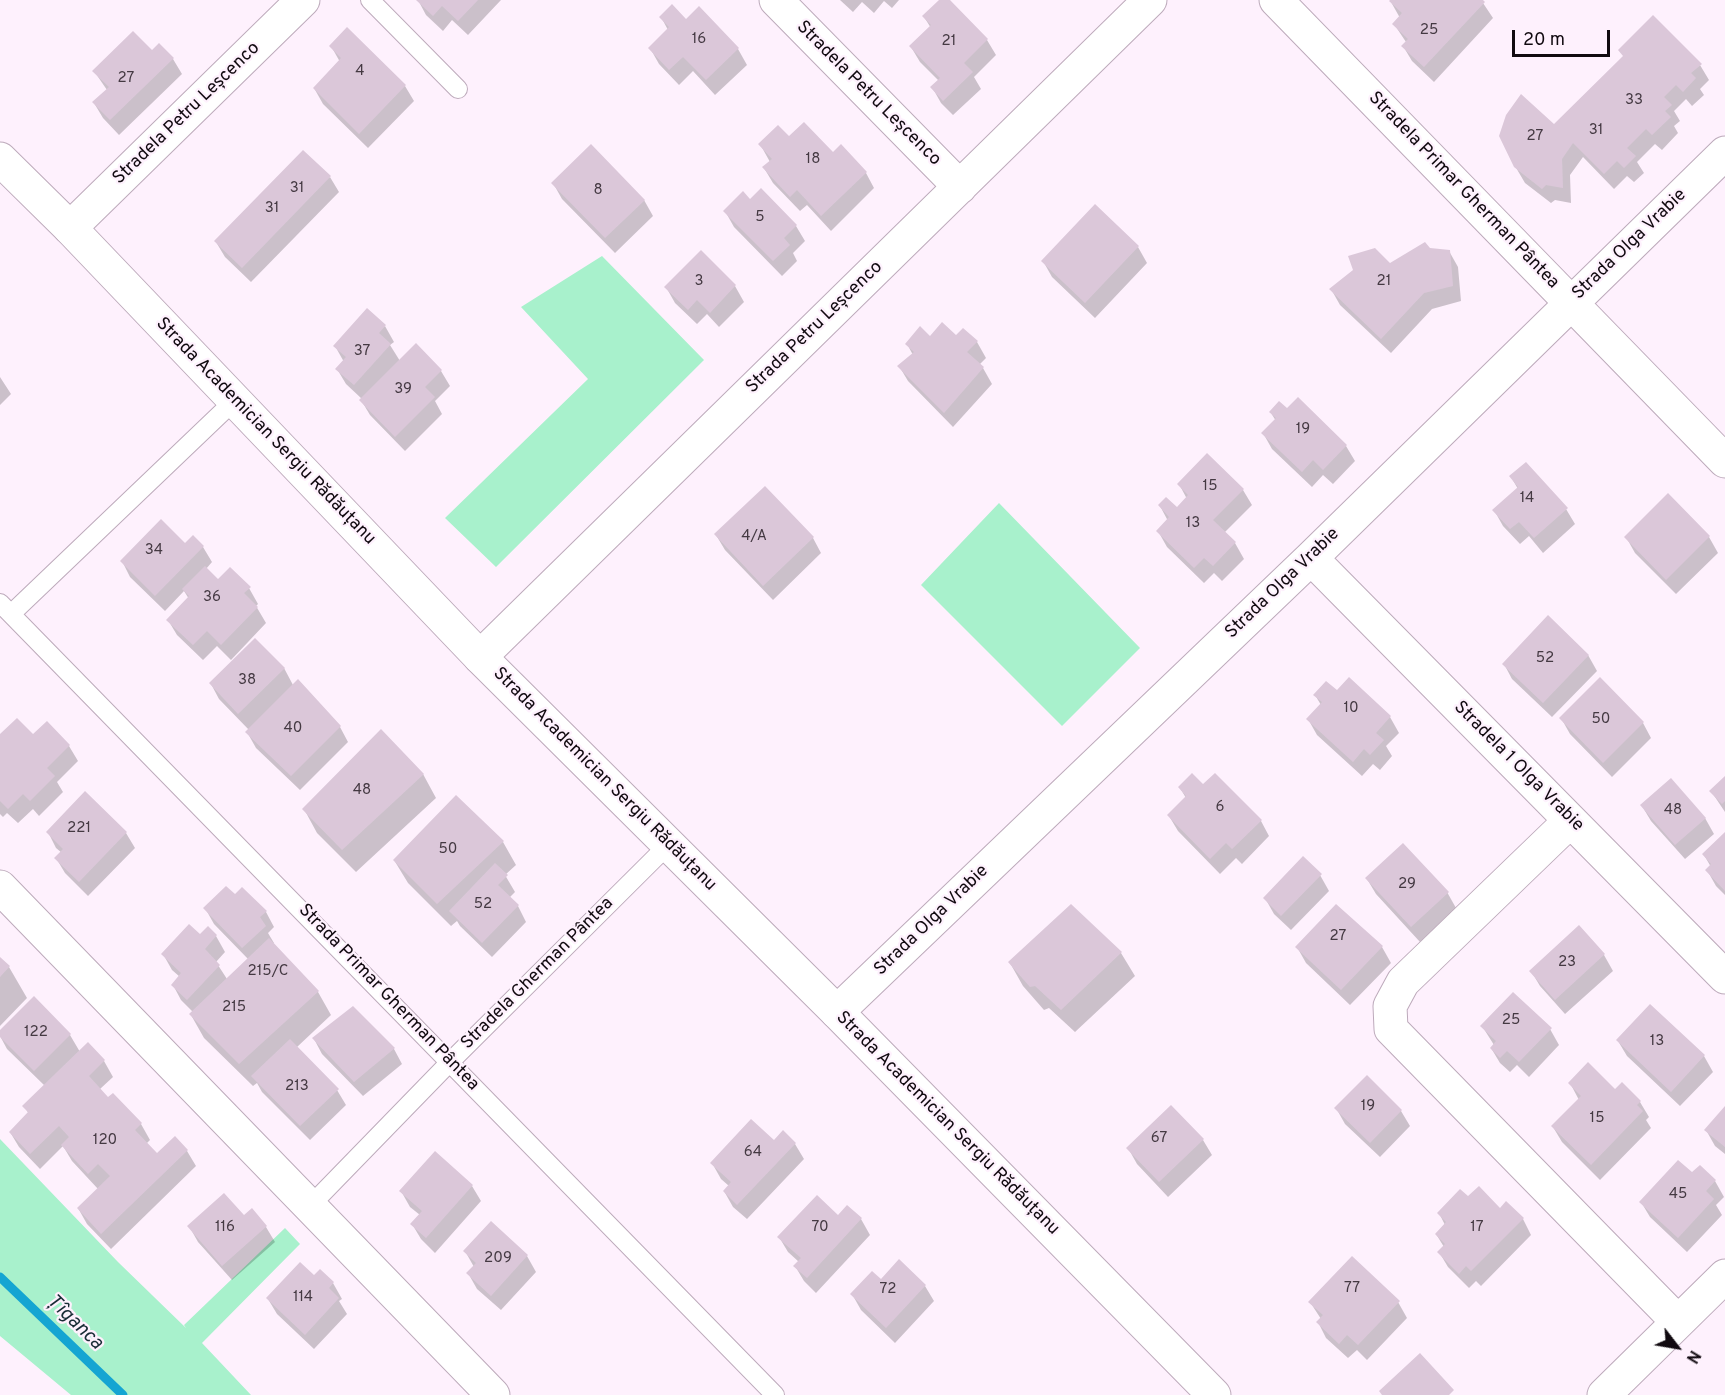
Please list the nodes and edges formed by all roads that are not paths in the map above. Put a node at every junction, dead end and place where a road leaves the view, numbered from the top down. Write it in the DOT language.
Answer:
graph roads {
  1 [pos="303,0"];
  2 [pos="370,0"];
  3 [pos="776,0"];
  4 [pos="1150,0"];
  5 [pos="1276,0"];
  6 [pos="458,89"];
  7 [pos="1725,153"];
  8 [pos="0,159"];
  9 [pos="960,187"];
  10 [pos="70,228"];
  11 [pos="1571,302"];
  12 [pos="235,400"];
  13 [pos="1725,460"];
  14 [pos="1311,558"];
  15 [pos="5,608"];
  16 [pos="480,657"];
  17 [pos="1570,821"];
  18 [pos="668,845"];
  19 [pos="0,887"];
  20 [pos="1725,977"];
  21 [pos="837,1012"];
  22 [pos="450,1062"];
  23 [pos="309,1207"];
  24 [pos="1725,1276"];
  25 [pos="1678,1322"];
  26 [pos="493,1395"];
  27 [pos="775,1395"];
  28 [pos="1214,1395"];
  29 [pos="1604,1395"];
  1 -- 10 [label="street, Stradela Petru Leșcenco"];
  2 -- 6 [label="lane"];
  3 -- 9 [label="street, Stradela Petru Leșcenco"];
  4 -- 9 [label="street, Strada Petru Leșcenco"];
  5 -- 11 [label="street, Stradela Primar Gherman Pântea"];
  7 -- 11 [label="street, Strada Olga Vrabie"];
  8 -- 10 [label="street, Strada Academician Sergiu Rădăuțanu"];
  9 -- 16 [label="street, Strada Petru Leșcenco"];
  10 -- 12 [label="street, Strada Academician Sergiu Rădăuțanu"];
  11 -- 13 [label="street, Stradela Primar Gherman Pântea"];
  11 -- 14 [label="street, Strada Olga Vrabie"];
  12 -- 15 [label="lane"];
  12 -- 16 [label="street, Strada Academician Sergiu Rădăuțanu"];
  14 -- 17 [label="street, Stradela 1 Olga Vrabie"];
  14 -- 21 [label="street, Strada Olga Vrabie"];
  15 -- 22 [label="lane, Strada Primar Gherman Pântea"];
  16 -- 18 [label="street, Strada Academician Sergiu Rădăuțanu"];
  17 -- 20 [label="street, Stradela 1 Olga Vrabie"];
  17 -- 25 [label="street"];
  18 -- 21 [label="street, Strada Academician Sergiu Rădăuțanu"];
  18 -- 22 [label="lane, Stradela Gherman Pântea"];
  19 -- 23 [label="street"];
  21 -- 28 [label="street, Strada Academician Sergiu Rădăuțanu"];
  22 -- 23 [label="lane, Stradela Gherman Pântea"];
  22 -- 27 [label="lane, Strada Primar Gherman Pântea"];
  23 -- 26 [label="street"];
  24 -- 25 [label="street"];
  25 -- 29 [label="street"];
}
